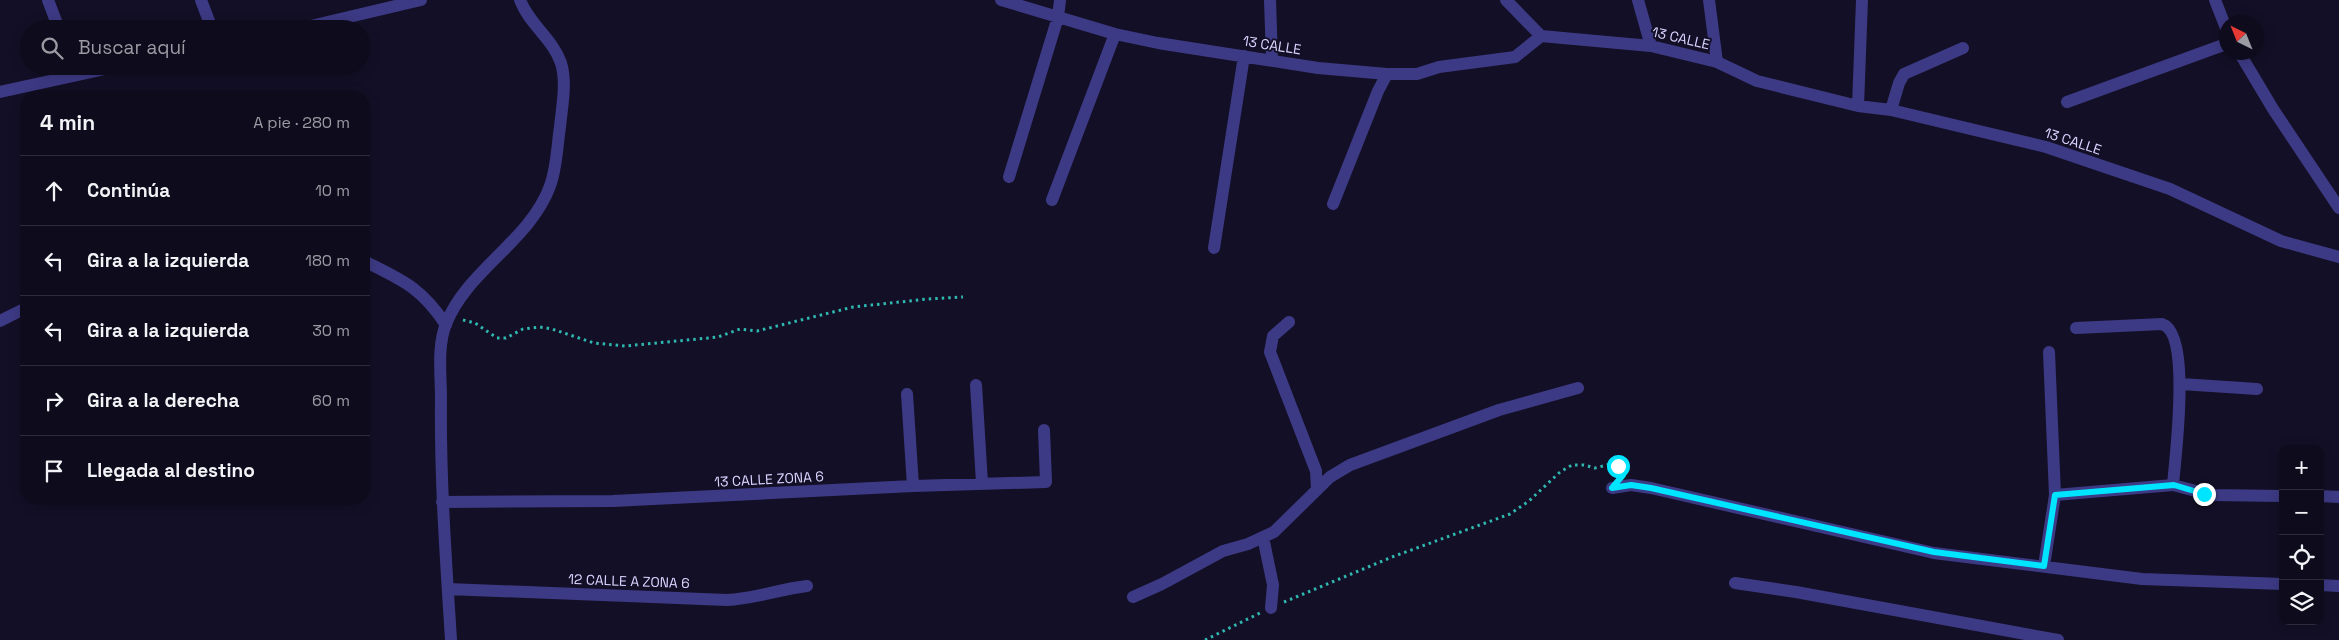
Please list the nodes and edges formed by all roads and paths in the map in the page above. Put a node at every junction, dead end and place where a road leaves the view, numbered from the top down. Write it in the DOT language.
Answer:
graph roads {
  1 [pos="48,0"];
  2 [pos="201,0"];
  3 [pos="421,0"];
  4 [pos="520,0"];
  5 [pos="1001,0"];
  6 [pos="1060,0"];
  7 [pos="1270,0"];
  8 [pos="1506,0"];
  9 [pos="1638,0"];
  10 [pos="1709,0"];
  11 [pos="1862,0"];
  12 [pos="2215,0"];
  13 [pos="2221,15"];
  14 [pos="1058,17"];
  15 [pos="56,20"];
  16 [pos="209,20"];
  17 [pos="336,20"];
  18 [pos="1115,34"];
  19 [pos="1541,36"];
  20 [pos="1651,46"];
  21 [pos="2219,47"];
  22 [pos="1963,48"];
  23 [pos="1244,56"];
  24 [pos="1272,60"];
  25 [pos="2244,60"];
  26 [pos="1717,62"];
  27 [pos="1387,74"];
  28 [pos="56,75"];
  29 [pos="0,92"];
  30 [pos="2067,102"];
  31 [pos="1858,106"];
  32 [pos="1891,110"];
  33 [pos="1010,177"];
  34 [pos="1052,200"];
  35 [pos="1333,204"];
  36 [pos="2339,208"];
  37 [pos="1214,248"];
  38 [pos="2339,257"];
  39 [pos="370,264"];
  40 [pos="963,297"];
  41 [pos="20,311"];
  42 [pos="0,321"];
  43 [pos="1289,322"];
  44 [pos="446,325"];
  45 [pos="2076,328"];
  46 [pos="2049,352"];
  47 [pos="2181,384"];
  48 [pos="976,385"];
  49 [pos="1578,388"];
  50 [pos="2257,389"];
  51 [pos="906,394"];
  52 [pos="1044,430"];
  53 [pos="982,483"];
  54 [pos="2174,485"];
  55 [pos="913,486"];
  56 [pos="1612,488"];
  57 [pos="1317,490"];
  58 [pos="2055,495"];
  59 [pos="2279,496"];
  60 [pos="2324,496"];
  61 [pos="2339,497"];
  62 [pos="442,502"];
  63 [pos="1264,537"];
  64 [pos="2044,566"];
  65 [pos="1734,583"];
  66 [pos="2279,584"];
  67 [pos="2324,585"];
  68 [pos="807,586"];
  69 [pos="2339,586"];
  70 [pos="448,589"];
  71 [pos="1133,597"];
  72 [pos="1271,608"];
  73 [pos="451,640"];
  74 [pos="1204,640"];
  75 [pos="2058,640"];
  1 -- 15 [label="street"];
  2 -- 16 [label="street"];
  3 -- 17 [label="street"];
  4 -- 44 [label="street"];
  5 -- 14 [label="street, 13 CALLE"];
  6 -- 14 [label="street"];
  7 -- 24 [label="street"];
  8 -- 19 [label="street"];
  9 -- 20 [label="street"];
  10 -- 26 [label="street"];
  11 -- 31 [label="street"];
  12 -- 13 [label="street"];
  14 -- 18 [label="street, 13 CALLE"];
  14 -- 33 [label="street"];
  18 -- 23 [label="street, 13 CALLE"];
  18 -- 34 [label="street"];
  19 -- 20 [label="street, 13 CALLE"];
  19 -- 27 [label="street, 13 CALLE"];
  20 -- 26 [label="street, 13 CALLE"];
  21 -- 30 [label="street"];
  22 -- 32 [label="street"];
  23 -- 24 [label="street, 13 CALLE"];
  23 -- 37 [label="street"];
  24 -- 27 [label="street, 13 CALLE"];
  25 -- 36 [label="street"];
  26 -- 31 [label="street, 13 CALLE"];
  27 -- 35 [label="street"];
  28 -- 29 [label="street"];
  31 -- 32 [label="street, 13 CALLE"];
  32 -- 38 [label="street, 13 CALLE"];
  39 -- 44 [label="street"];
  40 -- 44 [label="path"];
  41 -- 42 [label="street"];
  43 -- 57 [label="street"];
  44 -- 62 [label="street"];
  45 -- 47 [label="street"];
  46 -- 58 [label="street"];
  47 -- 50 [label="street"];
  47 -- 54 [label="street"];
  48 -- 53 [label="street"];
  49 -- 57 [label="street"];
  51 -- 55 [label="street"];
  52 -- 53 [label="street, 13 CALLE ZONA 6"];
  53 -- 55 [label="street, 13 CALLE ZONA 6"];
  54 -- 58 [label="street"];
  54 -- 59 [label="street"];
  55 -- 62 [label="street, 13 CALLE ZONA 6"];
  56 -- 64 [label="street"];
  56 -- 72 [label="path"];
  57 -- 63 [label="street"];
  58 -- 64 [label="street"];
  60 -- 61 [label="street"];
  62 -- 70 [label="street"];
  63 -- 71 [label="street"];
  63 -- 72 [label="street"];
  64 -- 66 [label="street"];
  65 -- 75 [label="street"];
  67 -- 69 [label="street"];
  68 -- 70 [label="street, 12 CALLE A ZONA 6"];
  70 -- 73 [label="street"];
  72 -- 74 [label="path"];
}
